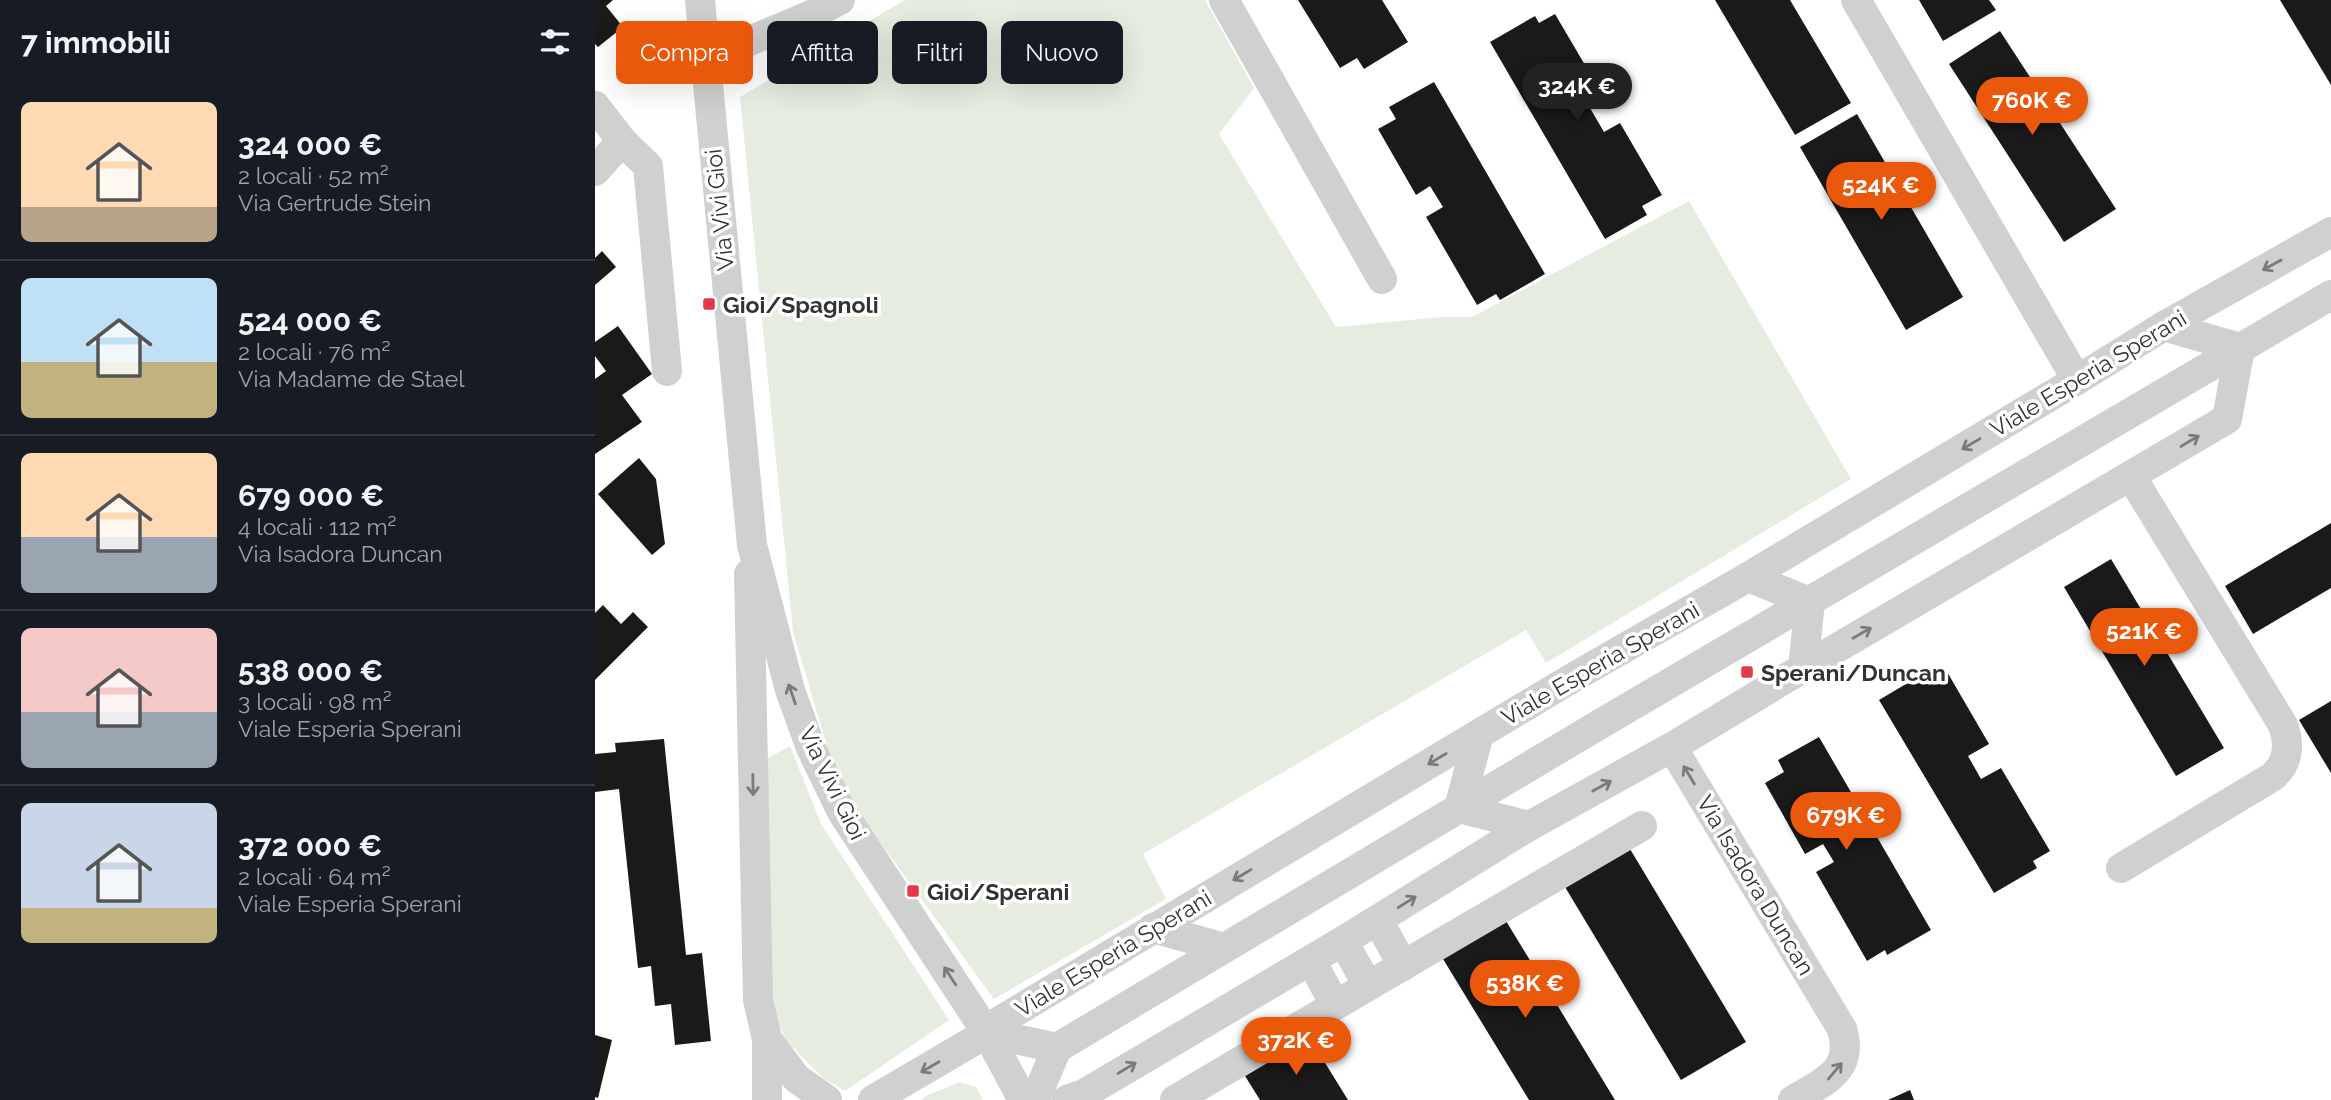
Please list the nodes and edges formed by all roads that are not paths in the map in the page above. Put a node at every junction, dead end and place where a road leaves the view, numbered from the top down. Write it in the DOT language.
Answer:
graph roads {
  1 [pos="699,0"];
  2 [pos="840,0"];
  3 [pos="1224,0"];
  4 [pos="1856,0"];
  5 [pos="701,21"];
  6 [pos="753,40"];
  7 [pos="707,84"];
  8 [pos="595,106"];
  9 [pos="622,141"];
  10 [pos="595,171"];
  11 [pos="2331,232"];
  12 [pos="1382,279"];
  13 [pos="2331,295"];
  14 [pos="2164,326"];
  15 [pos="2240,348"];
  16 [pos="667,371"];
  17 [pos="2077,380"];
  18 [pos="2131,476"];
  19 [pos="752,545"];
  20 [pos="1748,577"];
  21 [pos="1810,602"];
  22 [pos="1803,668"];
  23 [pos="1479,734"];
  24 [pos="1672,747"];
  25 [pos="1459,808"];
  26 [pos="1529,826"];
  27 [pos="1642,826"];
  28 [pos="2122,868"];
  29 [pos="1378,920"];
  30 [pos="1153,928"];
  31 [pos="1343,941"];
  32 [pos="1224,948"];
  33 [pos="1311,960"];
  34 [pos="1403,966"];
  35 [pos="1368,986"];
  36 [pos="1335,1005"];
  37 [pos="987,1034"];
  38 [pos="767,1039"];
  39 [pos="1057,1048"];
  40 [pos="767,1100"];
  41 [pos="827,1100"];
  42 [pos="873,1100"];
  43 [pos="1023,1100"];
  44 [pos="1035,1100"];
  45 [pos="1067,1100"];
  46 [pos="1175,1100"];
  47 [pos="1793,1100"];
  1 -- 5 [label="street, Via Vivi Gioi"];
  2 -- 6 [label="street"];
  3 -- 12 [label="street"];
  4 -- 17 [label="street"];
  7 -- 19 [label="street, Via Vivi Gioi"];
  8 -- 9 [label="street"];
  9 -- 10 [label="street"];
  9 -- 16 [label="street"];
  11 -- 14 [label="street, Viale Esperia Sperani, one-way"];
  13 -- 15 [label="street"];
  14 -- 15 [label="street"];
  14 -- 17 [label="street, Viale Esperia Sperani"];
  18 -- 15 [label="street, one-way"];
  15 -- 21 [label="street"];
  17 -- 20 [label="street, Viale Esperia Sperani, one-way"];
  22 -- 18 [label="street, one-way"];
  18 -- 28 [label="street"];
  37 -- 19 [label="street, Via Vivi Gioi, one-way"];
  19 -- 38 [label="street, Via Vivi Gioi, one-way"];
  20 -- 21 [label="street"];
  20 -- 23 [label="street, Viale Esperia Sperani"];
  21 -- 22 [label="street"];
  21 -- 25 [label="street"];
  22 -- 24 [label="street"];
  23 -- 25 [label="street"];
  23 -- 30 [label="street, Viale Esperia Sperani, one-way"];
  26 -- 24 [label="street, one-way"];
  47 -- 24 [label="street, Via Isadora Duncan, one-way"];
  25 -- 26 [label="street"];
  25 -- 32 [label="street"];
  29 -- 26 [label="street, one-way"];
  27 -- 34 [label="street"];
  29 -- 31 [label="street"];
  29 -- 34 [label="street"];
  30 -- 32 [label="street"];
  30 -- 37 [label="street, Viale Esperia Sperani"];
  31 -- 33 [label="street"];
  31 -- 35 [label="street"];
  32 -- 39 [label="street"];
  33 -- 36 [label="street"];
  45 -- 33 [label="street, one-way"];
  34 -- 35 [label="street"];
  35 -- 36 [label="street"];
  36 -- 46 [label="street"];
  37 -- 39 [label="street"];
  37 -- 42 [label="street, Viale Esperia Sperani, one-way"];
  37 -- 43 [label="street, Via Vivi Gioi"];
  38 -- 40 [label="street, Via Vivi Gioi"];
  38 -- 41 [label="street, Via Vivi Gioi"];
  39 -- 44 [label="street"];
}
